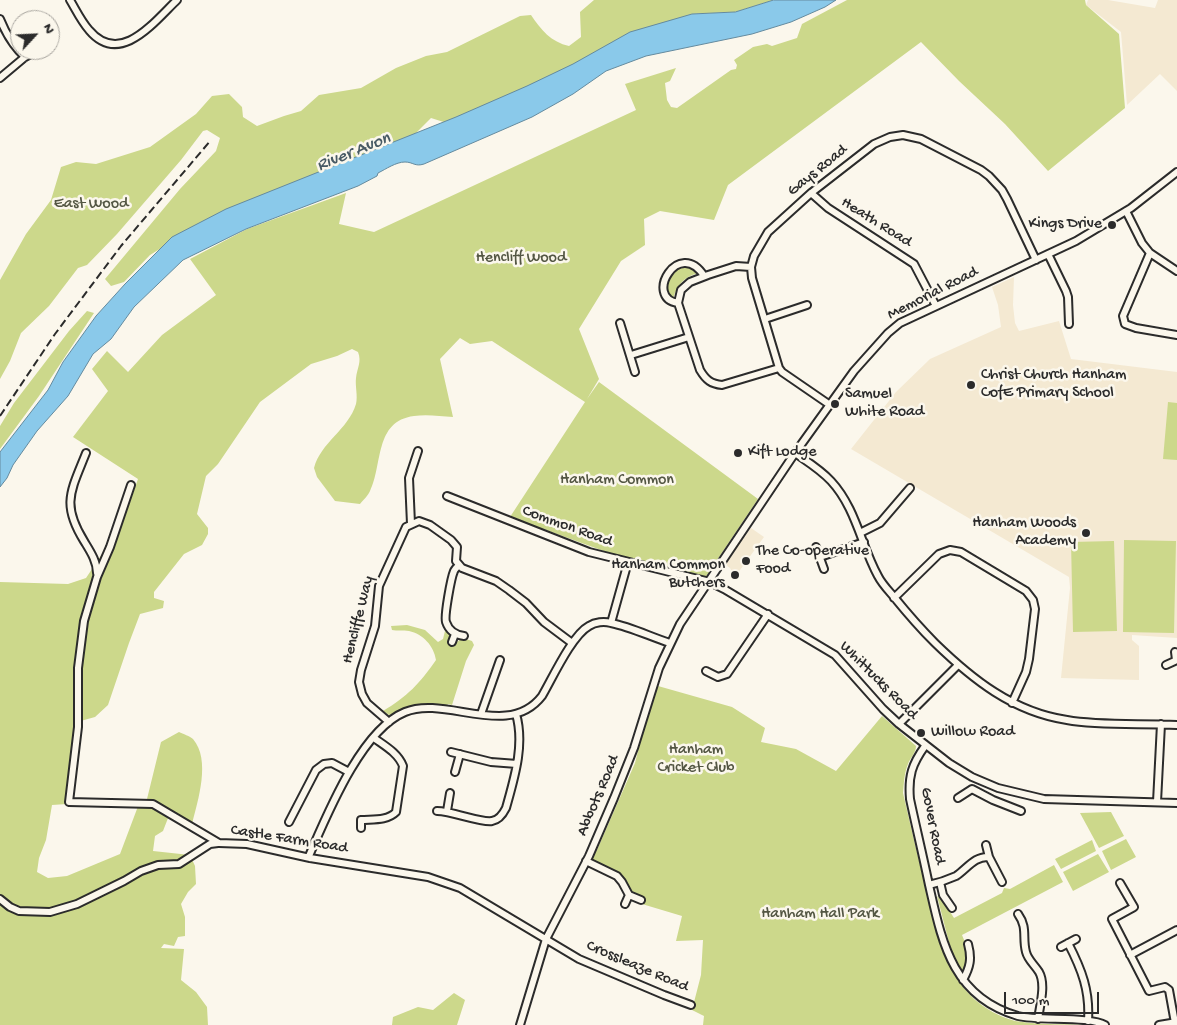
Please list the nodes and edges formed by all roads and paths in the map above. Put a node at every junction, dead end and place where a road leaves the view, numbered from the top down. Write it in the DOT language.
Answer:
graph roads {
  1 [pos="70,0"];
  2 [pos="177,0"];
  3 [pos="0,19"];
  4 [pos="10,40"];
  5 [pos="21,60"];
  6 [pos="0,78"];
  7 [pos="1177,172"];
  8 [pos="811,193"];
  9 [pos="1126,211"];
  10 [pos="1150,253"];
  11 [pos="1048,254"];
  12 [pos="1036,260"];
  13 [pos="751,268"];
  14 [pos="1177,270"];
  15 [pos="704,276"];
  16 [pos="678,302"];
  17 [pos="807,305"];
  18 [pos="936,306"];
  19 [pos="765,319"];
  20 [pos="620,323"];
  21 [pos="1070,324"];
  22 [pos="1177,335"];
  23 [pos="689,337"];
  24 [pos="631,356"];
  25 [pos="779,368"];
  26 [pos="635,372"];
  27 [pos="830,405"];
  28 [pos="418,451"];
  29 [pos="86,453"];
  30 [pos="795,453"];
  31 [pos="131,485"];
  32 [pos="910,488"];
  33 [pos="447,496"];
  34 [pos="411,524"];
  35 [pos="860,533"];
  36 [pos="864,542"];
  37 [pos="816,546"];
  38 [pos="820,558"];
  39 [pos="628,562"];
  40 [pos="459,565"];
  41 [pos="824,569"];
  42 [pos="97,577"];
  43 [pos="710,582"];
  44 [pos="894,598"];
  45 [pos="768,614"];
  46 [pos="611,623"];
  47 [pos="455,634"];
  48 [pos="464,636"];
  49 [pos="452,642"];
  50 [pos="572,643"];
  51 [pos="670,643"];
  52 [pos="1175,652"];
  53 [pos="500,660"];
  54 [pos="1176,660"];
  55 [pos="958,665"];
  56 [pos="1166,665"];
  57 [pos="706,671"];
  58 [pos="1012,703"];
  59 [pos="481,714"];
  60 [pos="516,714"];
  61 [pos="389,722"];
  62 [pos="899,724"];
  63 [pos="1160,724"];
  64 [pos="1177,725"];
  65 [pos="374,738"];
  66 [pos="925,746"];
  67 [pos="451,752"];
  68 [pos="460,754"];
  69 [pos="517,764"];
  70 [pos="349,772"];
  71 [pos="455,772"];
  72 [pos="998,788"];
  73 [pos="450,794"];
  74 [pos="958,798"];
  75 [pos="993,800"];
  76 [pos="1157,802"];
  77 [pos="1177,803"];
  78 [pos="1021,810"];
  79 [pos="437,811"];
  80 [pos="447,811"];
  81 [pos="289,822"];
  82 [pos="361,828"];
  83 [pos="219,843"];
  84 [pos="986,845"];
  85 [pos="989,857"];
  86 [pos="310,858"];
  87 [pos="586,861"];
  88 [pos="940,882"];
  89 [pos="1002,882"];
  90 [pos="1120,883"];
  91 [pos="929,885"];
  92 [pos="630,895"];
  93 [pos="0,899"];
  94 [pos="641,900"];
  95 [pos="626,904"];
  96 [pos="952,908"];
  97 [pos="1018,914"];
  98 [pos="1177,930"];
  99 [pos="546,939"];
  100 [pos="1076,939"];
  101 [pos="968,944"];
  102 [pos="1068,944"];
  103 [pos="1061,947"];
  104 [pos="1130,954"];
  105 [pos="963,980"];
  106 [pos="691,1005"];
  107 [pos="1038,1019"];
  108 [pos="1088,1021"];
  109 [pos="1176,1023"];
  110 [pos="520,1025"];
  111 [pos="1105,1025"];
  112 [pos="1161,1025"];
  1 -- 2 [label="street"];
  3 -- 4 [label="street"];
  5 -- 6 [label="street"];
  7 -- 9 [label="street, Memorial Road"];
  8 -- 12 [label="street, Gays Road"];
  8 -- 13 [label="street, Gays Road"];
  8 -- 18 [label="street, Heath Road"];
  9 -- 10 [label="street"];
  9 -- 11 [label="street, Memorial Road"];
  10 -- 14 [label="street"];
  10 -- 22 [label="street"];
  11 -- 12 [label="street, Memorial Road"];
  11 -- 21 [label="street"];
  12 -- 18 [label="street, Memorial Road"];
  13 -- 15 [label="street"];
  13 -- 19 [label="street"];
  15 -- 16 [label="street"];
  15 -- 16 [label="street"];
  16 -- 23 [label="street"];
  17 -- 19 [label="street"];
  18 -- 27 [label="street, Memorial Road"];
  19 -- 25 [label="street"];
  20 -- 24 [label="street"];
  23 -- 24 [label="street"];
  23 -- 25 [label="street"];
  24 -- 26 [label="street"];
  25 -- 27 [label="street"];
  27 -- 30 [label="street, Memorial Road"];
  28 -- 34 [label="street"];
  29 -- 42 [label="street"];
  30 -- 35 [label="street"];
  30 -- 43 [label="street, Memorial Road"];
  31 -- 42 [label="street, Castle Farm Road"];
  32 -- 35 [label="street"];
  33 -- 39 [label="street, Common Road"];
  34 -- 40 [label="street"];
  34 -- 61 [label="street, Hencliffe Way"];
  35 -- 36 [label="street"];
  36 -- 38 [label="street"];
  36 -- 44 [label="street"];
  37 -- 38 [label="street"];
  38 -- 41 [label="street"];
  39 -- 43 [label="street, Common Road"];
  39 -- 46 [label="street"];
  40 -- 47 [label="street"];
  40 -- 50 [label="street"];
  42 -- 83 [label="street, Castle Farm Road"];
  43 -- 45 [label="street, Whittucks Road"];
  43 -- 51 [label="street, Abbots Road"];
  44 -- 55 [label="street"];
  44 -- 58 [label="street"];
  45 -- 57 [label="street"];
  45 -- 62 [label="street, Whittucks Road"];
  46 -- 50 [label="street"];
  46 -- 51 [label="street"];
  47 -- 48 [label="street"];
  47 -- 49 [label="street"];
  50 -- 60 [label="street"];
  51 -- 87 [label="street, Abbots Road"];
  52 -- 54 [label="street"];
  53 -- 59 [label="street"];
  54 -- 56 [label="street"];
  55 -- 58 [label="street"];
  55 -- 62 [label="street"];
  58 -- 63 [label="street"];
  59 -- 60 [label="street"];
  59 -- 61 [label="street"];
  60 -- 69 [label="street"];
  61 -- 65 [label="street"];
  62 -- 66 [label="street, Whittucks Road"];
  63 -- 64 [label="street"];
  63 -- 76 [label="street"];
  65 -- 70 [label="street"];
  65 -- 82 [label="street"];
  66 -- 72 [label="street, Whittucks Road"];
  66 -- 91 [label="street, Gover Road"];
  67 -- 68 [label="street"];
  68 -- 69 [label="street"];
  68 -- 71 [label="street"];
  69 -- 80 [label="street"];
  70 -- 81 [label="street"];
  70 -- 86 [label="street"];
  72 -- 75 [label="street"];
  72 -- 76 [label="street, Whittucks Road"];
  73 -- 80 [label="street"];
  74 -- 75 [label="street"];
  75 -- 78 [label="street"];
  76 -- 77 [label="street, Whittucks Road"];
  79 -- 80 [label="street"];
  83 -- 86 [label="street, Castle Farm Road"];
  83 -- 93 [label="street"];
  84 -- 85 [label="street"];
  85 -- 88 [label="street, Gover Road"];
  85 -- 89 [label="street"];
  86 -- 99 [label="street, Castle Farm Road"];
  87 -- 92 [label="street"];
  87 -- 99 [label="street, Abbots Road"];
  88 -- 91 [label="street, Gover Road"];
  88 -- 96 [label="street, Gover Road"];
  90 -- 104 [label="street"];
  91 -- 105 [label="street, Gover Road"];
  92 -- 94 [label="street"];
  92 -- 95 [label="street"];
  97 -- 107 [label="street"];
  98 -- 104 [label="street"];
  99 -- 106 [label="street, Crossleaze Road"];
  99 -- 110 [label="street, Abbots Road"];
  100 -- 102 [label="street"];
  101 -- 105 [label="street"];
  102 -- 103 [label="street"];
  102 -- 108 [label="street"];
  104 -- 109 [label="street"];
  105 -- 107 [label="street, Gover Road"];
  107 -- 108 [label="street, Gover Road"];
  108 -- 111 [label="street, Gover Road"];
  109 -- 112 [label="street"];
}
